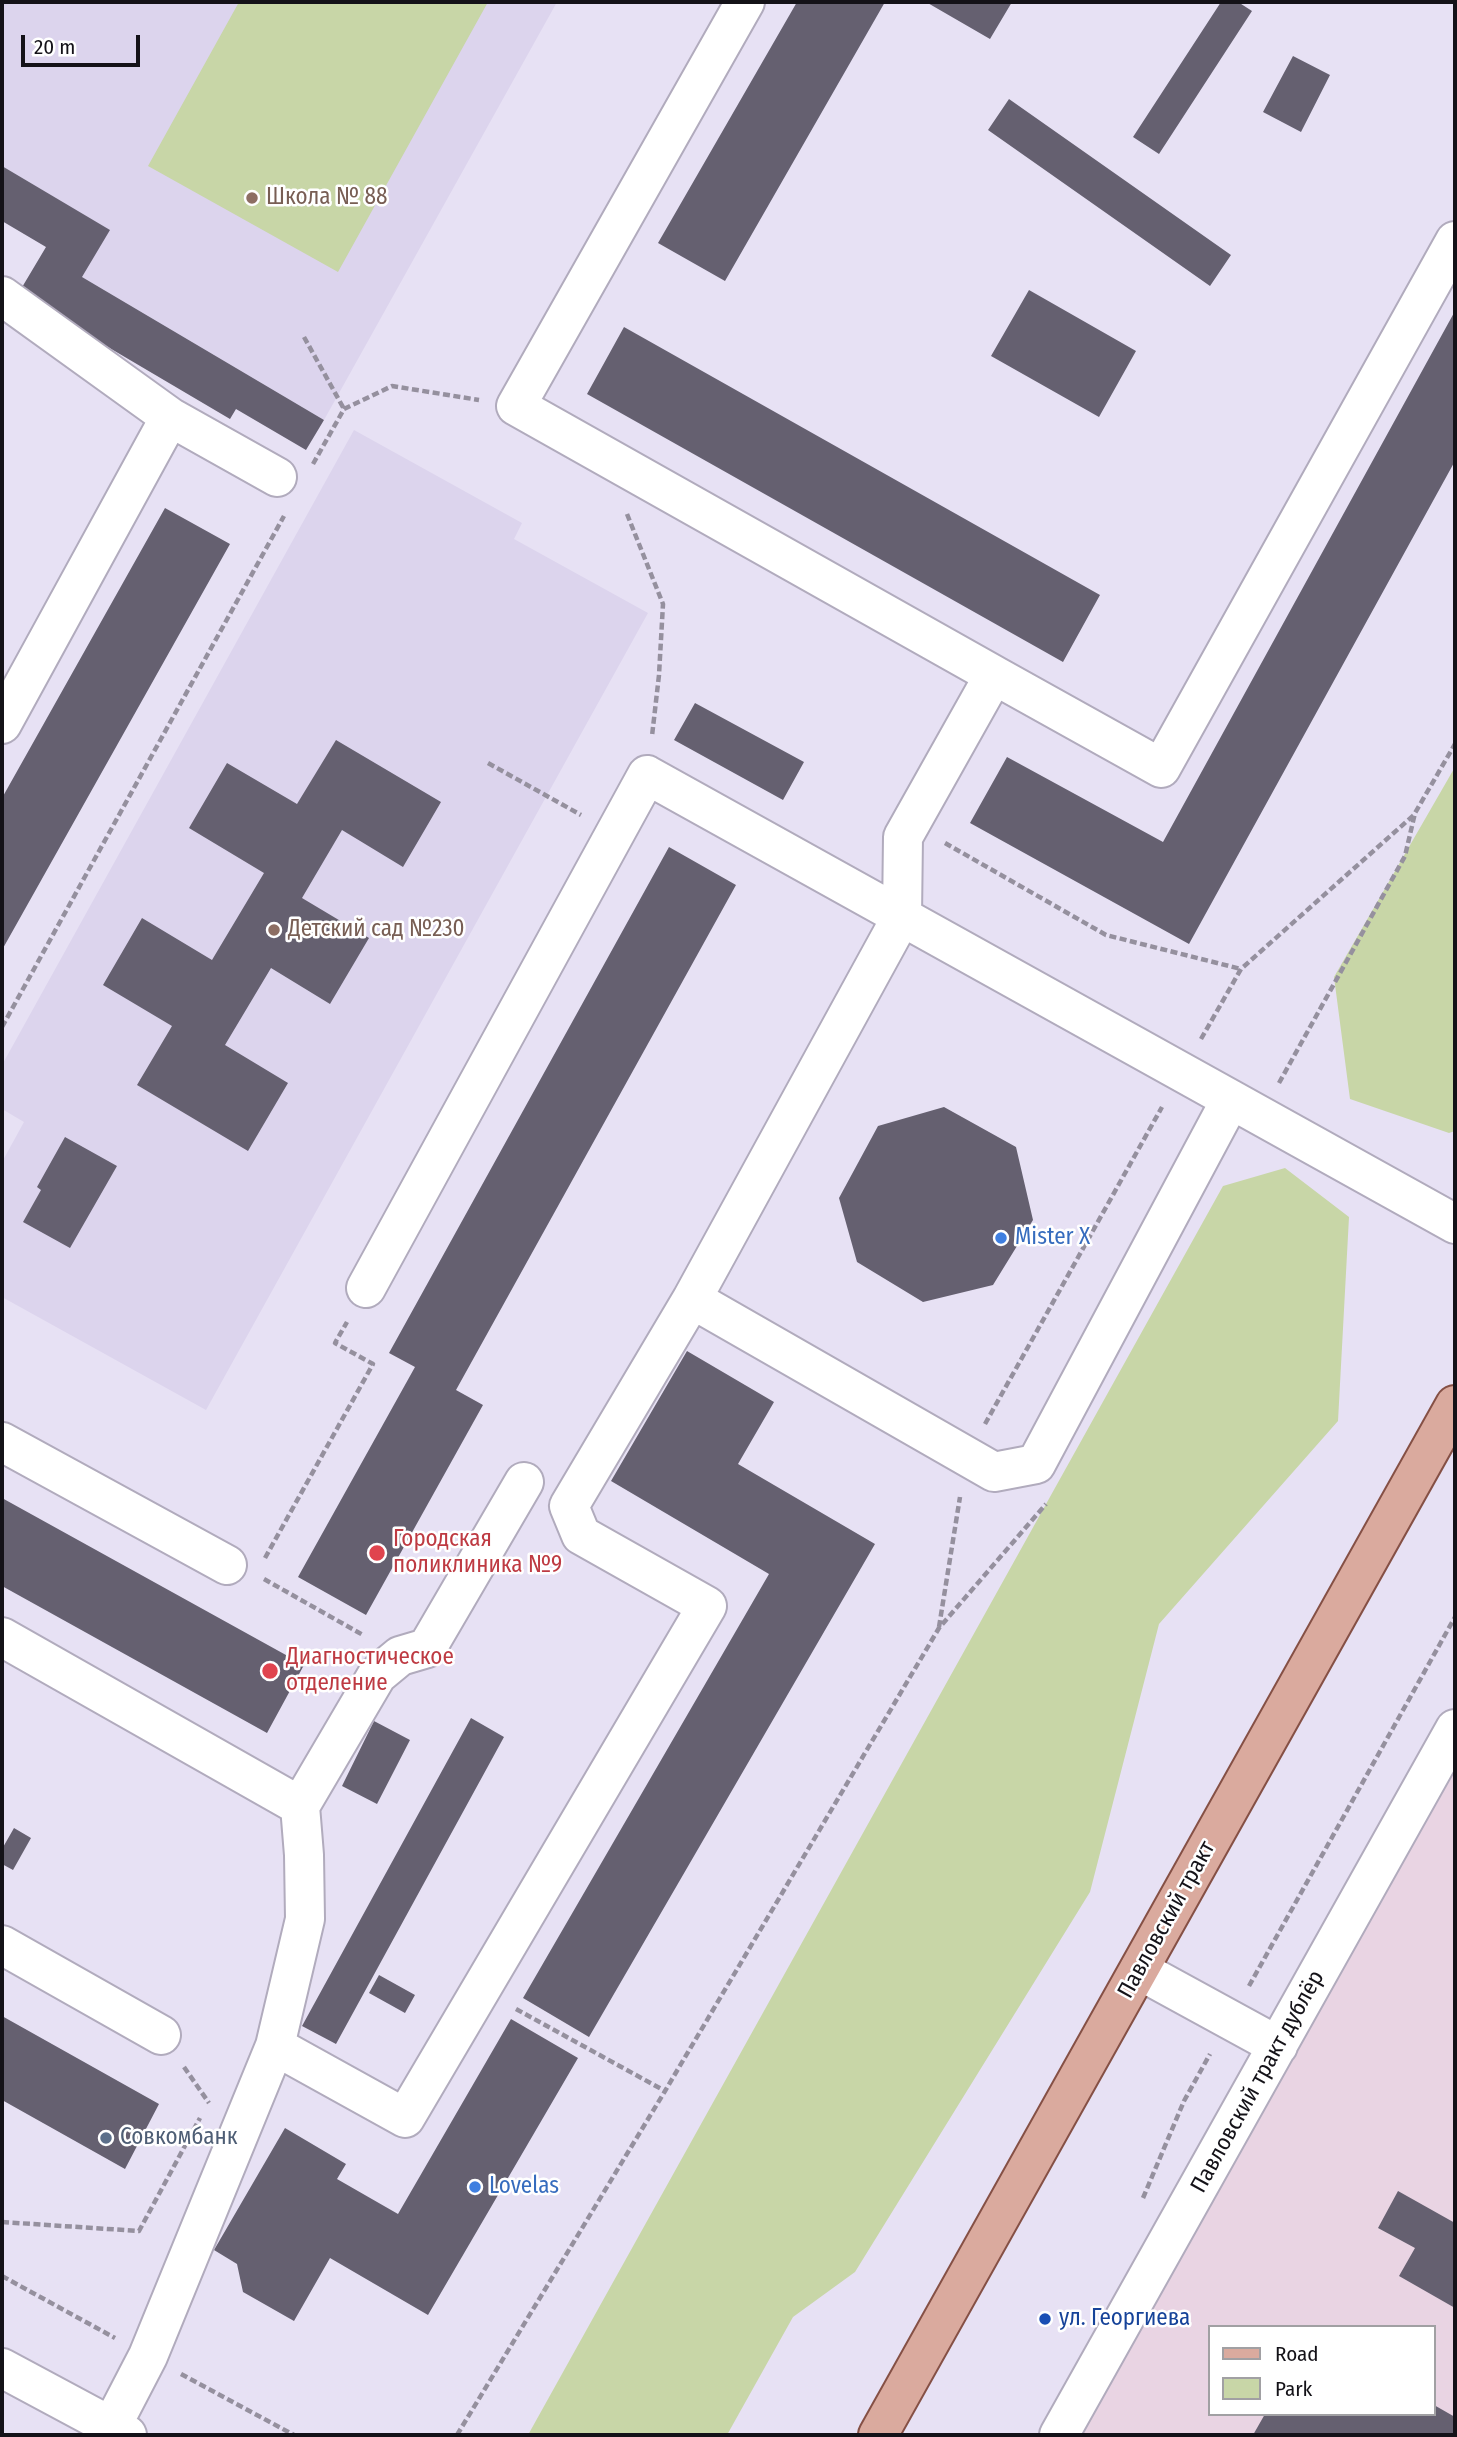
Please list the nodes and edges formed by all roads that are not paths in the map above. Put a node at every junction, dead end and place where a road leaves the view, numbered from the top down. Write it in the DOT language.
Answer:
graph roads {
  1 [pos="745,2"];
  2 [pos="1455,241"];
  3 [pos="2,296"];
  4 [pos="170,417"];
  5 [pos="288,483"];
  6 [pos="994,675"];
  7 [pos="2,724"];
  8 [pos="902,916"];
  9 [pos="1230,1101"];
  10 [pos="1455,1224"];
  11 [pos="366,1289"];
  12 [pos="692,1299"];
  13 [pos="1455,1405"];
  14 [pos="2,1442"];
  15 [pos="524,1482"];
  16 [pos="242,1570"];
  17 [pos="2,1637"];
  18 [pos="1455,1728"];
  19 [pos="300,1806"];
  20 [pos="2,1945"];
  21 [pos="1139,1970"];
  22 [pos="161,2035"];
  23 [pos="275,2046"];
  24 [pos="1278,2046"];
  25 [pos="2,2368"];
  26 [pos="115,2433"];
  27 [pos="878,2435"];
  28 [pos="1059,2435"];
  1 -- 6 [label="street"];
  2 -- 6 [label="street"];
  3 -- 4 [label="street"];
  4 -- 5 [label="street"];
  4 -- 7 [label="street"];
  6 -- 8 [label="street"];
  8 -- 9 [label="street"];
  8 -- 11 [label="street"];
  8 -- 12 [label="street"];
  9 -- 10 [label="street"];
  9 -- 12 [label="street"];
  12 -- 23 [label="street"];
  13 -- 21 [label="main road, Павловский тракт"];
  14 -- 16 [label="street"];
  15 -- 19 [label="street"];
  17 -- 19 [label="street"];
  18 -- 24 [label="street, Павловский тракт дублёр"];
  19 -- 23 [label="street"];
  20 -- 22 [label="street"];
  21 -- 24 [label="street"];
  21 -- 27 [label="main road, Павловский тракт"];
  23 -- 26 [label="street"];
  24 -- 28 [label="street, Павловский тракт дублёр"];
  25 -- 26 [label="street"];
}
